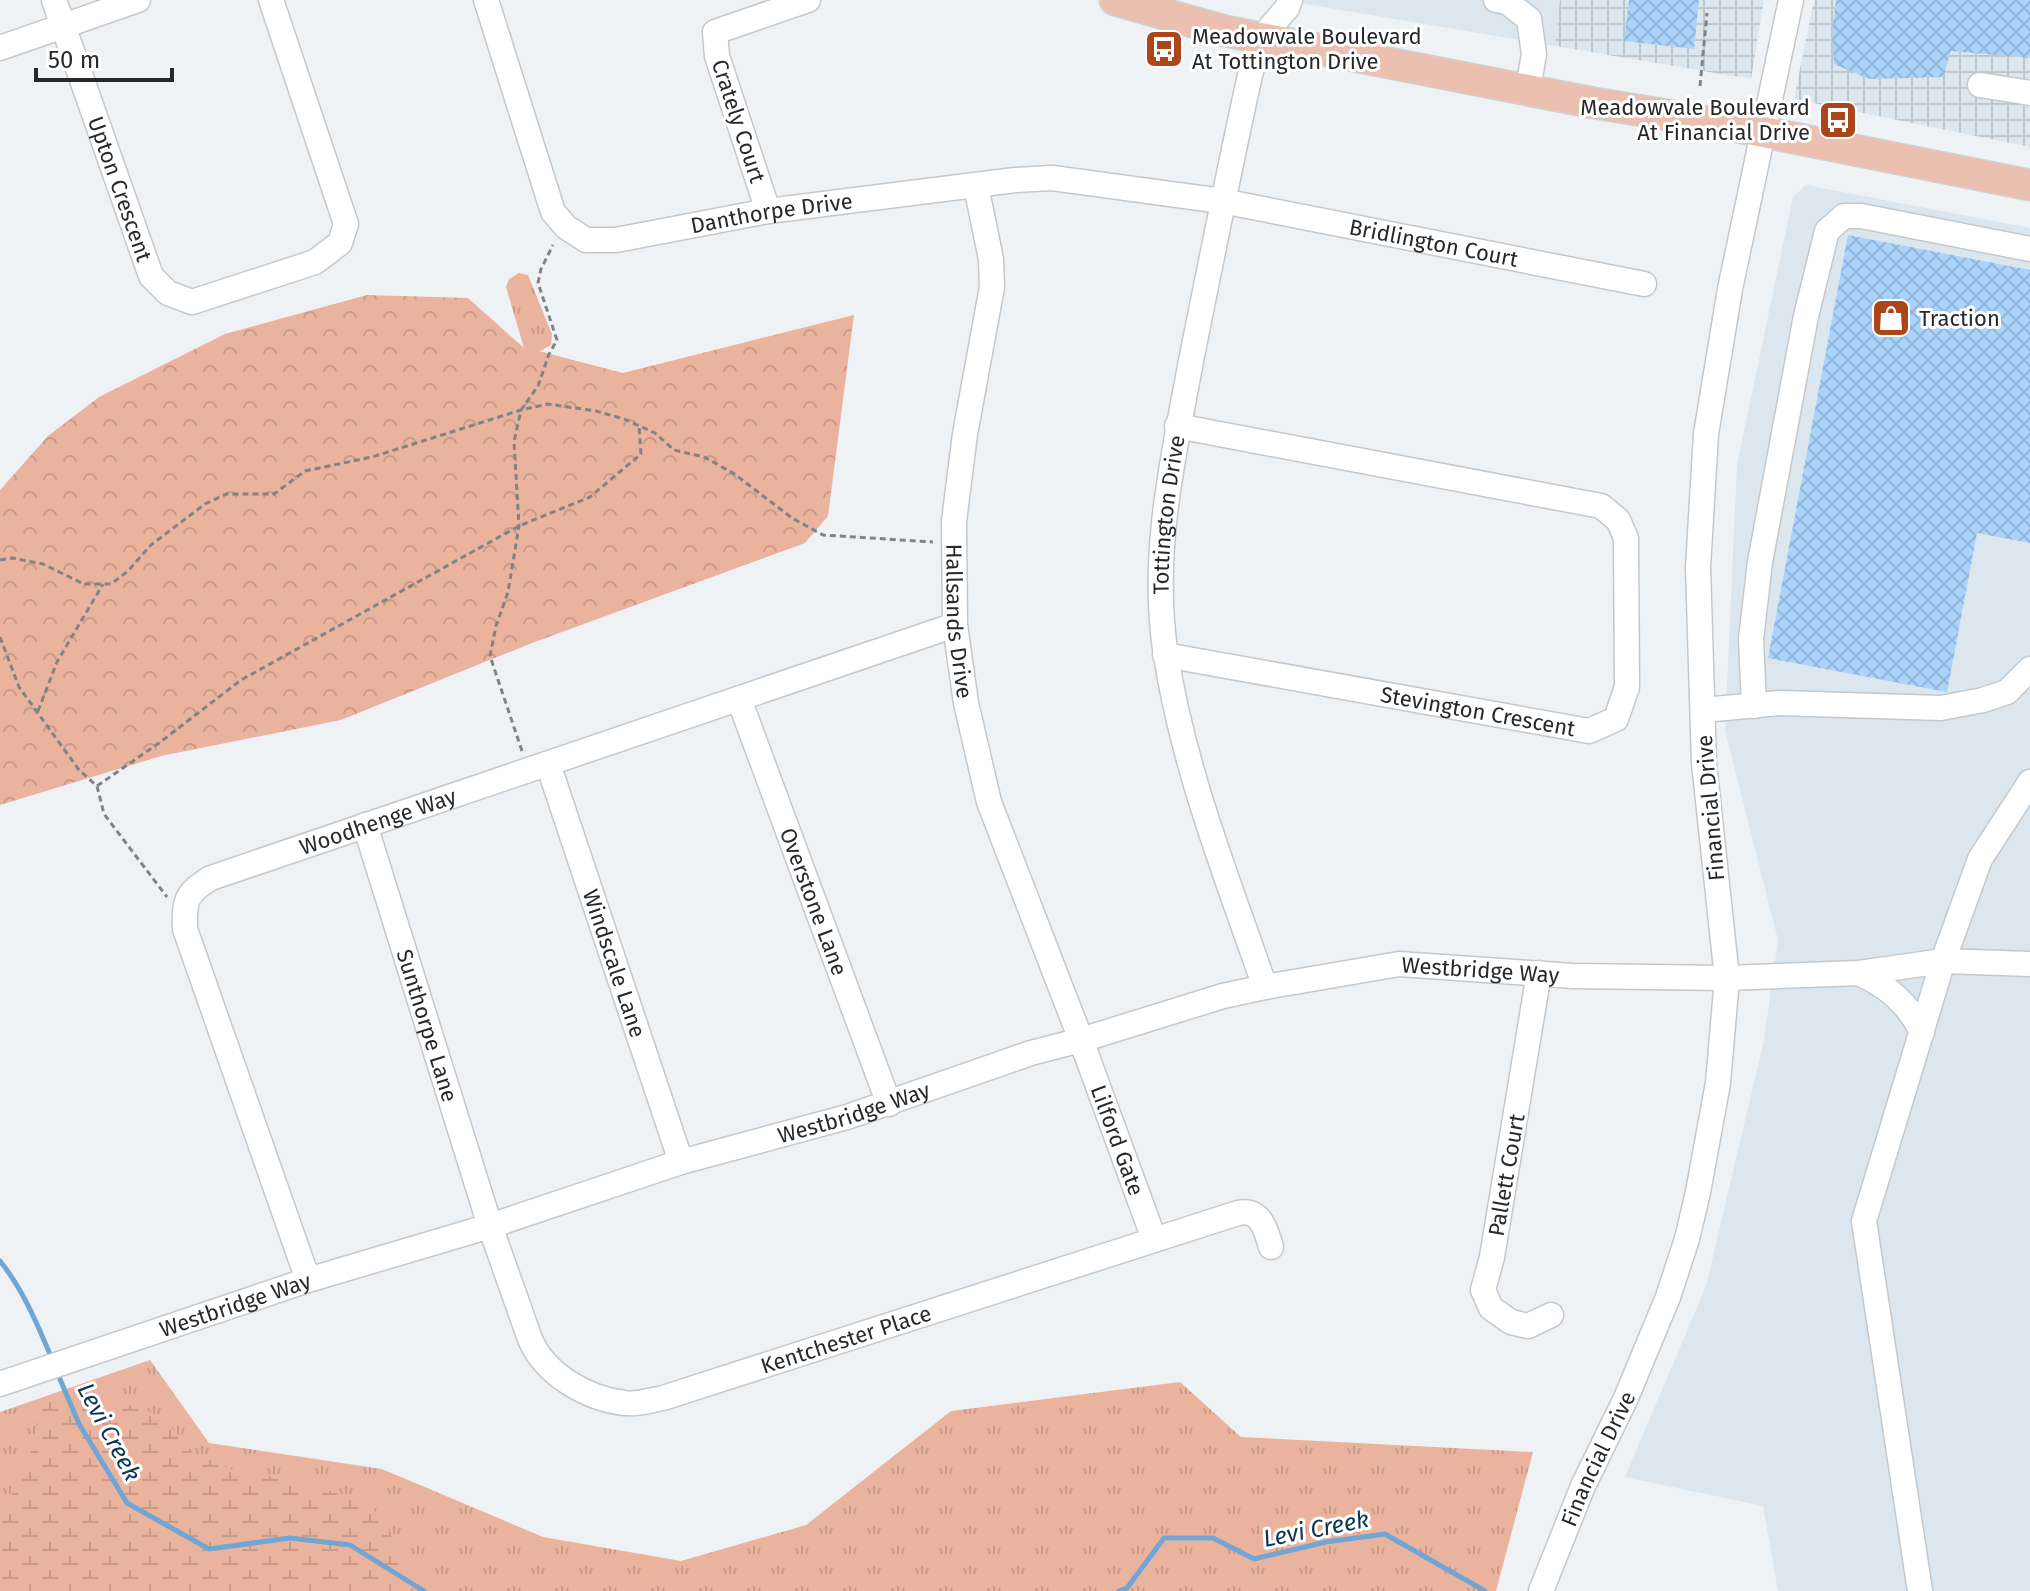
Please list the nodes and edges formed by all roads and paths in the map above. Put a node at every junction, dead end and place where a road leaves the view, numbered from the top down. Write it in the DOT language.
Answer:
graph roads {
  1 [pos="54,0"];
  2 [pos="138,0"];
  3 [pos="271,0"];
  4 [pos="486,0"];
  5 [pos="808,0"];
  6 [pos="1115,0"];
  7 [pos="1290,0"];
  8 [pos="1496,0"];
  9 [pos="1791,0"];
  10 [pos="1707,13"];
  11 [pos="63,25"];
  12 [pos="1261,38"];
  13 [pos="0,48"];
  14 [pos="1980,85"];
  15 [pos="1700,86"];
  16 [pos="1528,89"];
  17 [pos="2030,93"];
  18 [pos="1764,132"];
  19 [pos="2030,185"];
  20 [pos="976,186"];
  21 [pos="1222,201"];
  22 [pos="768,211"];
  23 [pos="566,227"];
  24 [pos="2030,249"];
  25 [pos="1644,284"];
  26 [pos="521,410"];
  27 [pos="639,426"];
  28 [pos="1177,426"];
  29 [pos="519,526"];
  30 [pos="954,543"];
  31 [pos="0,560"];
  32 [pos="103,584"];
  33 [pos="955,625"];
  34 [pos="0,637"];
  35 [pos="1165,655"];
  36 [pos="2030,669"];
  37 [pos="739,699"];
  38 [pos="1754,706"];
  39 [pos="1703,710"];
  40 [pos="38,711"];
  41 [pos="538,767"];
  42 [pos="2030,782"];
  43 [pos="97,786"];
  44 [pos="365,825"];
  45 [pos="185,903"];
  46 [pos="1943,961"];
  47 [pos="2030,964"];
  48 [pos="1539,973"];
  49 [pos="1859,973"];
  50 [pos="1727,978"];
  51 [pos="1265,987"];
  52 [pos="1922,1032"];
  53 [pos="1081,1040"];
  54 [pos="889,1104"];
  55 [pos="681,1162"];
  56 [pos="490,1226"];
  57 [pos="1154,1239"];
  58 [pos="1271,1247"];
  59 [pos="308,1280"];
  60 [pos="1551,1315"];
  61 [pos="11,1381"];
  62 [pos="1544,1582"];
  63 [pos="1920,1591"];
  1 -- 11 [label="street"];
  2 -- 11 [label="street"];
  3 -- 11 [label="street, Upton Crescent"];
  4 -- 23 [label="street"];
  5 -- 22 [label="street, Crately Court"];
  6 -- 12 [label="main road"];
  7 -- 12 [label="street"];
  8 -- 16 [label="street"];
  9 -- 18 [label="street, Financial Drive"];
  10 -- 15 [label="path"];
  11 -- 13 [label="street"];
  12 -- 16 [label="main road"];
  12 -- 21 [label="street, Tottington Drive"];
  14 -- 17 [label="street"];
  16 -- 18 [label="main road"];
  18 -- 19 [label="main road"];
  18 -- 39 [label="street, Financial Drive"];
  20 -- 21 [label="street, Danthorpe Drive"];
  20 -- 22 [label="street, Danthorpe Drive"];
  20 -- 30 [label="street, Hallsands Drive"];
  21 -- 25 [label="street, Bridlington Court"];
  21 -- 28 [label="street, Tottington Drive"];
  22 -- 23 [label="street, Danthorpe Drive"];
  23 -- 26 [label="path"];
  24 -- 38 [label="street"];
  26 -- 27 [label="path"];
  26 -- 29 [label="path"];
  26 -- 32 [label="path"];
  27 -- 29 [label="path"];
  27 -- 30 [label="path"];
  28 -- 35 [label="street, Tottington Drive"];
  28 -- 35 [label="street, Stevington Crescent"];
  29 -- 41 [label="path"];
  29 -- 43 [label="path"];
  30 -- 33 [label="street, Hallsands Drive"];
  31 -- 32 [label="path"];
  32 -- 40 [label="path"];
  33 -- 37 [label="street, Woodhenge Way"];
  33 -- 53 [label="street, Hallsands Drive"];
  34 -- 40 [label="path"];
  35 -- 51 [label="street, Tottington Drive"];
  36 -- 38 [label="street"];
  37 -- 41 [label="street, Woodhenge Way"];
  37 -- 54 [label="street, Overstone Lane"];
  38 -- 39 [label="street"];
  39 -- 50 [label="street, Financial Drive"];
  40 -- 43 [label="path"];
  41 -- 44 [label="street, Woodhenge Way"];
  41 -- 55 [label="street, Windscale Lane"];
  42 -- 46 [label="street"];
  43 -- 45 [label="path"];
  44 -- 45 [label="street, Woodhenge Way"];
  44 -- 56 [label="street, Sunthorpe Lane"];
  45 -- 59 [label="street"];
  46 -- 47 [label="street, Westbridge Way"];
  46 -- 49 [label="street, Westbridge Way"];
  46 -- 52 [label="street"];
  48 -- 50 [label="street, Westbridge Way"];
  48 -- 51 [label="street, Westbridge Way"];
  48 -- 60 [label="street, Pallett Court"];
  49 -- 50 [label="street, Westbridge Way"];
  49 -- 52 [label="street"];
  50 -- 62 [label="street, Financial Drive"];
  51 -- 53 [label="street, Westbridge Way"];
  52 -- 63 [label="street"];
  53 -- 54 [label="street, Westbridge Way"];
  53 -- 57 [label="street, Lilford Gate"];
  54 -- 55 [label="street, Westbridge Way"];
  55 -- 56 [label="street, Westbridge Way"];
  56 -- 57 [label="street, Kentchester Place"];
  56 -- 59 [label="street, Westbridge Way"];
  57 -- 58 [label="street, Kentchester Place"];
  59 -- 61 [label="street, Westbridge Way"];
}
